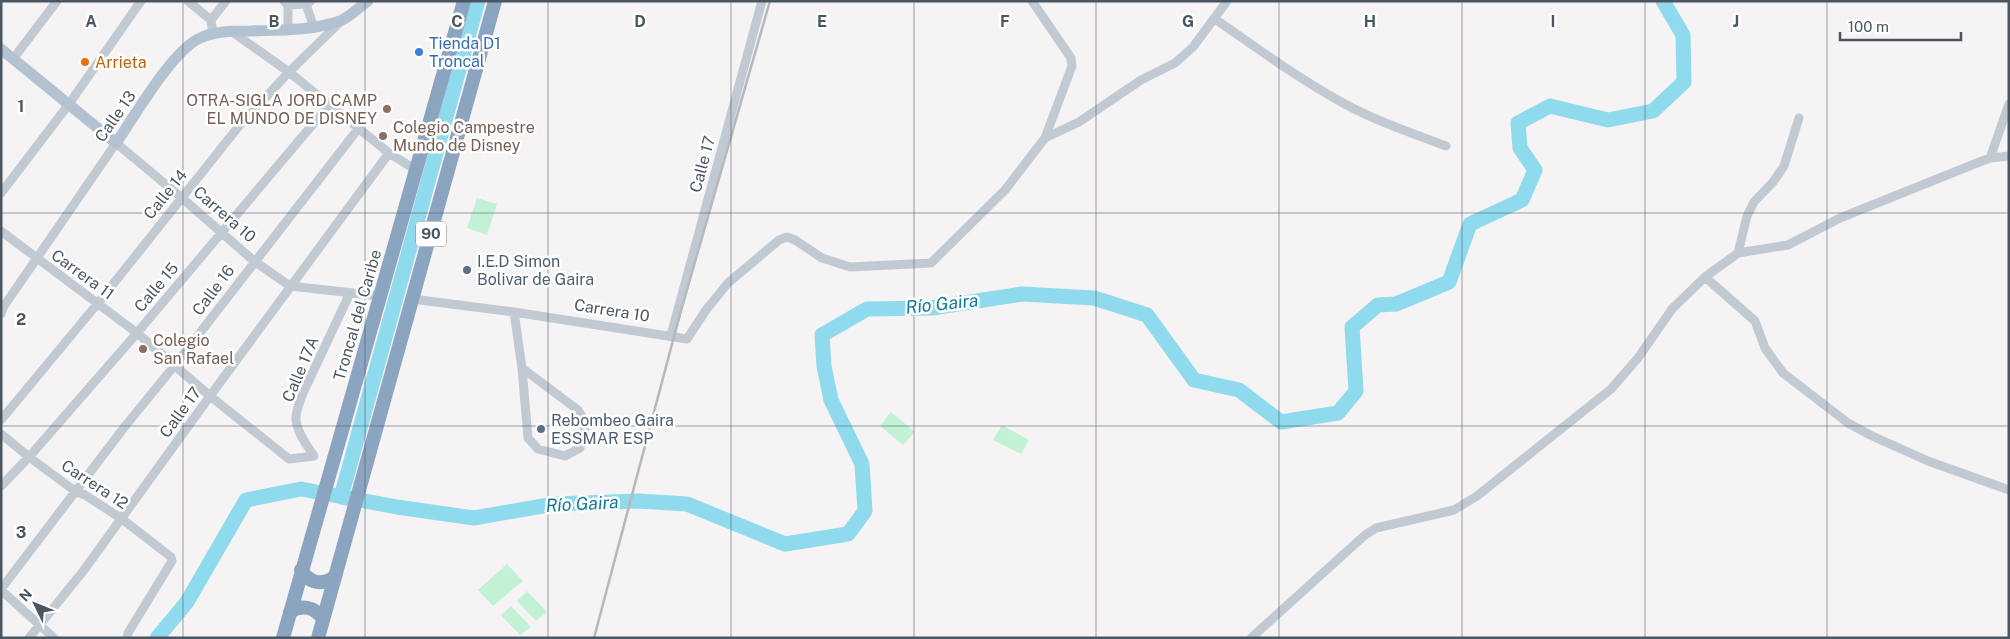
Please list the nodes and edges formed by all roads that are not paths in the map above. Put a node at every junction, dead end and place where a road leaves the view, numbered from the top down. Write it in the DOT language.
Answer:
graph roads {
  1 [pos="58,1"];
  2 [pos="141,1"];
  3 [pos="188,1"];
  4 [pos="226,1"];
  5 [pos="368,1"];
  6 [pos="464,1"];
  7 [pos="495,1"];
  8 [pos="762,1"];
  9 [pos="1032,1"];
  10 [pos="1227,1"];
  11 [pos="309,2"];
  12 [pos="286,3"];
  13 [pos="1216,19"];
  14 [pos="211,20"];
  15 [pos="342,20"];
  16 [pos="314,28"];
  17 [pos="288,29"];
  18 [pos="231,31"];
  19 [pos="212,34"];
  20 [pos="5,54"];
  21 [pos="289,72"];
  22 [pos="69,104"];
  23 [pos="2009,104"];
  24 [pos="329,105"];
  25 [pos="1799,118"];
  26 [pos="358,129"];
  27 [pos="1045,138"];
  28 [pos="116,144"];
  29 [pos="1446,146"];
  30 [pos="389,153"];
  31 [pos="2009,156"];
  32 [pos="1990,158"];
  33 [pos="416,170"];
  34 [pos="1,192"];
  35 [pos="182,198"];
  36 [pos="1,231"];
  37 [pos="222,233"];
  38 [pos="1738,253"];
  39 [pos="36,258"];
  40 [pos="254,261"];
  41 [pos="1705,277"];
  42 [pos="290,286"];
  43 [pos="350,293"];
  44 [pos="380,296"];
  45 [pos="412,299"];
  46 [pos="98,303"];
  47 [pos="514,312"];
  48 [pos="1,314"];
  49 [pos="137,333"];
  50 [pos="671,335"];
  51 [pos="175,366"];
  52 [pos="522,368"];
  53 [pos="210,396"];
  54 [pos="1,420"];
  55 [pos="1,434"];
  56 [pos="314,456"];
  57 [pos="28,457"];
  58 [pos="1,486"];
  59 [pos="2009,490"];
  60 [pos="75,491"];
  61 [pos="122,519"];
  62 [pos="301,570"];
  63 [pos="334,577"];
  64 [pos="1,590"];
  65 [pos="290,612"];
  66 [pos="323,619"];
  67 [pos="40,624"];
  68 [pos="29,638"];
  69 [pos="54,638"];
  70 [pos="127,638"];
  71 [pos="283,638"];
  72 [pos="318,638"];
  73 [pos="1251,638"];
  1 -- 20 [label="street"];
  2 -- 22 [label="street"];
  3 -- 14 [label="street"];
  4 -- 14 [label="street"];
  5 -- 15 [label="main road, Calle 14"];
  6 -- 33 [label="highway, Troncal del Caribe / 90"];
  7 -- 45 [label="highway, 90"];
  8 -- 50 [label="street, Calle 17"];
  9 -- 27 [label="street"];
  10 -- 13 [label="street"];
  11 -- 12 [label="street"];
  11 -- 16 [label="street"];
  12 -- 17 [label="street"];
  13 -- 27 [label="street"];
  13 -- 29 [label="street"];
  14 -- 19 [label="street"];
  15 -- 16 [label="main road, Calle 13"];
  15 -- 21 [label="street, Calle 14"];
  16 -- 17 [label="main road, Calle 13"];
  17 -- 18 [label="main road, Calle 13"];
  18 -- 19 [label="main road, Calle 13"];
  18 -- 21 [label="street"];
  19 -- 28 [label="main road, Calle 13"];
  20 -- 22 [label="main road, Carrera 10"];
  21 -- 24 [label="street"];
  21 -- 35 [label="street, Calle 14"];
  22 -- 28 [label="main road, Carrera 10"];
  22 -- 34 [label="street"];
  23 -- 32 [label="street"];
  24 -- 26 [label="street"];
  24 -- 37 [label="street, Calle 15"];
  25 -- 38 [label="street"];
  26 -- 30 [label="street"];
  26 -- 40 [label="street, Calle 16"];
  27 -- 50 [label="street, Carrera 10"];
  28 -- 35 [label="street, Carrera 10"];
  28 -- 39 [label="street, Calle 13"];
  30 -- 33 [label="street"];
  30 -- 42 [label="street, Calle 17"];
  31 -- 32 [label="street"];
  32 -- 38 [label="street"];
  33 -- 44 [label="highway, Troncal del Caribe / 90"];
  35 -- 37 [label="street, Carrera 10"];
  35 -- 46 [label="street, Calle 14"];
  36 -- 39 [label="street, Carrera 11"];
  37 -- 40 [label="street, Carrera 10"];
  37 -- 49 [label="street, Calle 15"];
  38 -- 41 [label="street"];
  39 -- 46 [label="street, Carrera 11"];
  39 -- 48 [label="street, Calle 13"];
  40 -- 42 [label="street, Carrera 10"];
  40 -- 51 [label="street, Calle 16"];
  41 -- 59 [label="street"];
  41 -- 73 [label="street"];
  42 -- 43 [label="street, Carrera 10"];
  42 -- 53 [label="street, Calle 17"];
  43 -- 44 [label="street, Carrera 10"];
  43 -- 56 [label="street, Calle 17A"];
  44 -- 62 [label="highway, Troncal del Caribe / 90"];
  45 -- 47 [label="street, Carrera 10"];
  45 -- 63 [label="highway, 90"];
  46 -- 49 [label="street, Carrera 11"];
  46 -- 54 [label="street, Calle 14"];
  47 -- 50 [label="street, Carrera 10"];
  47 -- 52 [label="street"];
  49 -- 51 [label="street, Carrera 11"];
  49 -- 57 [label="street, Calle 15"];
  51 -- 53 [label="street, Carrera 11"];
  51 -- 60 [label="street, Calle 16"];
  52 -- 52 [label="street"];
  53 -- 56 [label="street, Carrera 11"];
  53 -- 61 [label="street, Calle 17"];
  55 -- 57 [label="street, Carrera 12"];
  57 -- 58 [label="street, Calle 15"];
  57 -- 60 [label="street, Carrera 12"];
  60 -- 61 [label="street, Carrera 12"];
  60 -- 64 [label="street, Calle 16"];
  61 -- 67 [label="street, Calle 17"];
  61 -- 70 [label="street, Carrera 12"];
  62 -- 63 [label="highway"];
  62 -- 65 [label="highway, Troncal del Caribe / 90"];
  63 -- 66 [label="highway, 90"];
  64 -- 67 [label="street"];
  65 -- 66 [label="highway"];
  65 -- 71 [label="highway, Troncal del Caribe / 90"];
  66 -- 72 [label="highway, 90"];
  67 -- 68 [label="street, Calle 17"];
  67 -- 69 [label="street"];
}
